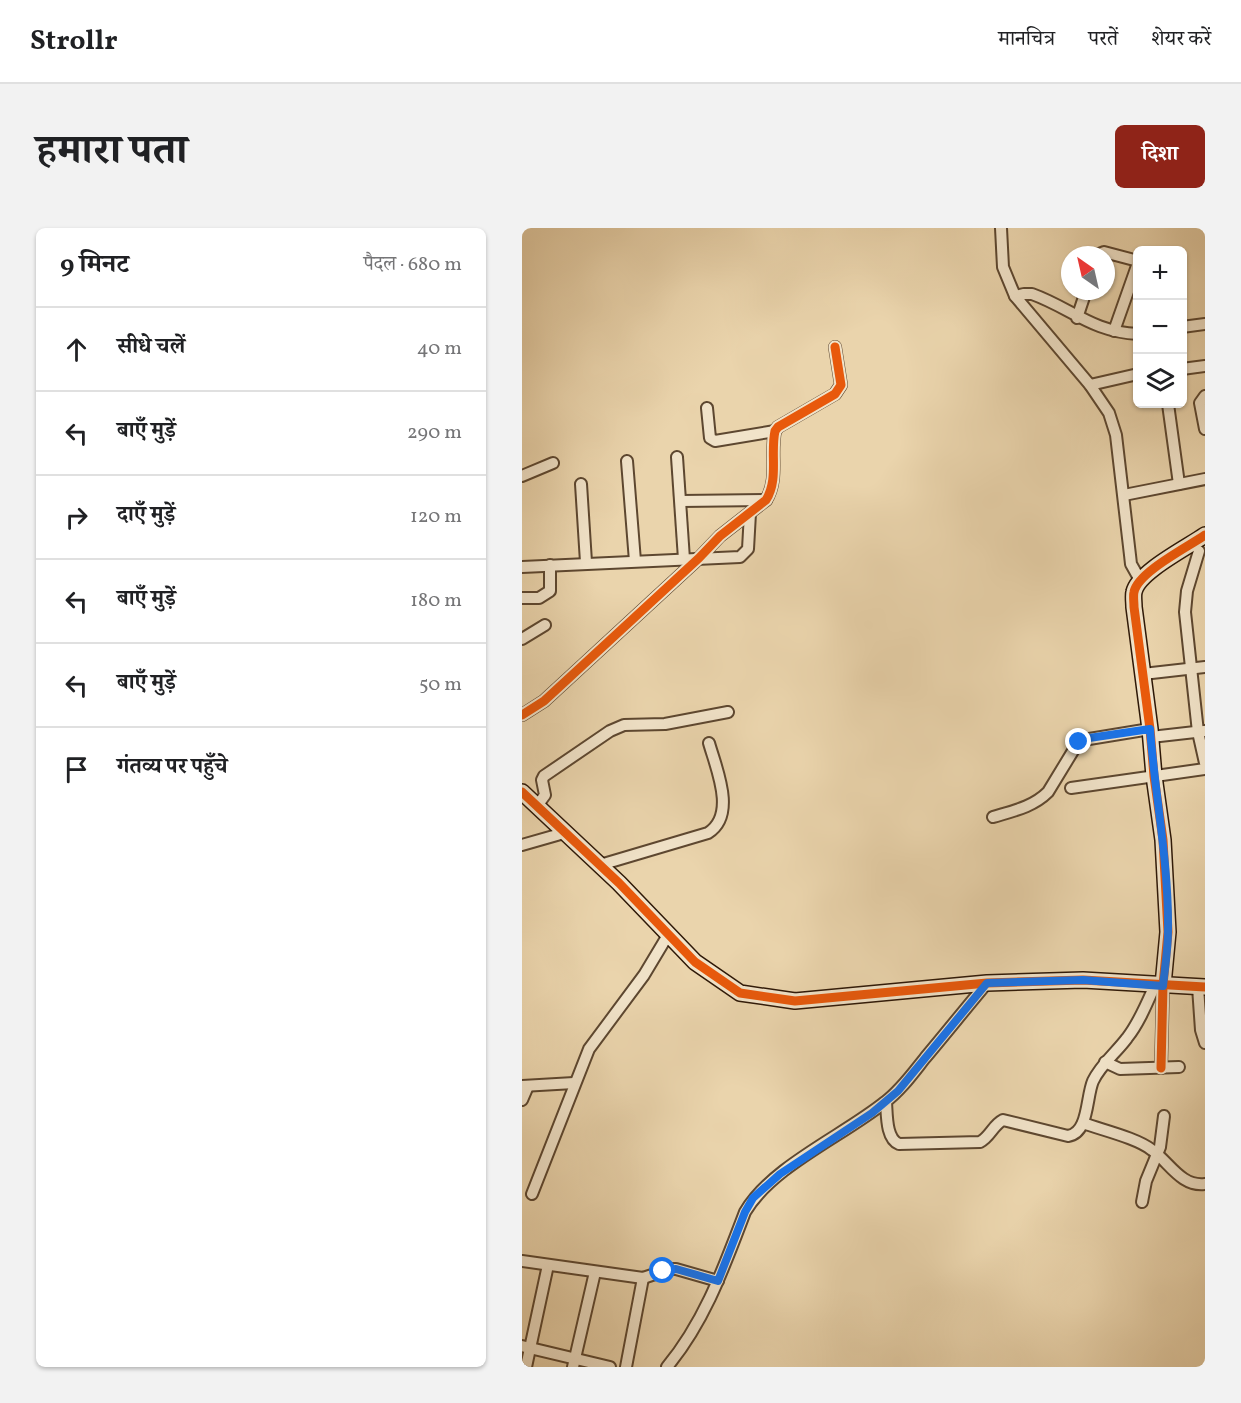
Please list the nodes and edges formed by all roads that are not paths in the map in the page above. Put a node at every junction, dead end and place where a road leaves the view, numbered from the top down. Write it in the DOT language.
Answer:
graph roads {
  1 [pos="1001,228"];
  2 [pos="1115,255"];
  3 [pos="1133,261"];
  4 [pos="1133,274"];
  5 [pos="1015,296"];
  6 [pos="1083,300"];
  7 [pos="1077,318"];
  8 [pos="1205,324"];
  9 [pos="1187,326"];
  10 [pos="1114,331"];
  11 [pos="1133,333"];
  12 [pos="834,347"];
  13 [pos="1205,366"];
  14 [pos="1187,368"];
  15 [pos="1133,375"];
  16 [pos="1090,384"];
  17 [pos="1205,396"];
  18 [pos="707,408"];
  19 [pos="1169,408"];
  20 [pos="1205,429"];
  21 [pos="775,431"];
  22 [pos="676,457"];
  23 [pos="627,461"];
  24 [pos="553,463"];
  25 [pos="522,476"];
  26 [pos="1205,479"];
  27 [pos="581,484"];
  28 [pos="1179,484"];
  29 [pos="1124,495"];
  30 [pos="766,500"];
  31 [pos="681,501"];
  32 [pos="750,513"];
  33 [pos="1205,535"];
  34 [pos="1198,550"];
  35 [pos="699,558"];
  36 [pos="684,559"];
  37 [pos="635,561"];
  38 [pos="586,562"];
  39 [pos="550,565"];
  40 [pos="522,567"];
  41 [pos="1140,580"];
  42 [pos="522,598"];
  43 [pos="545,625"];
  44 [pos="522,639"];
  45 [pos="1205,667"];
  46 [pos="1192,668"];
  47 [pos="1143,674"];
  48 [pos="728,711"];
  49 [pos="522,715"];
  50 [pos="1202,731"];
  51 [pos="1150,733"];
  52 [pos="709,743"];
  53 [pos="1205,763"];
  54 [pos="1205,770"];
  55 [pos="1154,776"];
  56 [pos="1071,788"];
  57 [pos="522,792"];
  58 [pos="537,806"];
  59 [pos="993,817"];
  60 [pos="564,832"];
  61 [pos="522,845"];
  62 [pos="600,865"];
  63 [pos="668,935"];
  64 [pos="987,983"];
  65 [pos="1159,985"];
  66 [pos="1202,987"];
  67 [pos="1205,1043"];
  68 [pos="1105,1062"];
  69 [pos="1179,1067"];
  70 [pos="1161,1068"];
  71 [pos="574,1083"];
  72 [pos="525,1086"];
  73 [pos="522,1100"];
  74 [pos="886,1102"];
  75 [pos="1164,1116"];
  76 [pos="1083,1123"];
  77 [pos="1158,1155"];
  78 [pos="1205,1184"];
  79 [pos="532,1194"];
  80 [pos="1142,1202"];
  81 [pos="522,1261"];
  82 [pos="548,1265"];
  83 [pos="595,1272"];
  84 [pos="643,1278"];
  85 [pos="718,1281"];
  86 [pos="526,1346"];
  87 [pos="574,1363"];
  88 [pos="526,1367"];
  89 [pos="610,1367"];
  90 [pos="626,1367"];
  91 [pos="667,1367"];
  1 -- 5 [label="street"];
  2 -- 3 [label="street"];
  4 -- 10 [label="street"];
  5 -- 7 [label="street"];
  5 -- 16 [label="street"];
  6 -- 7 [label="street"];
  7 -- 10 [label="street"];
  8 -- 9 [label="street"];
  10 -- 11 [label="street"];
  12 -- 21 [label="street"];
  13 -- 14 [label="street"];
  15 -- 16 [label="street"];
  16 -- 29 [label="street"];
  17 -- 20 [label="street"];
  18 -- 21 [label="street"];
  19 -- 28 [label="street"];
  21 -- 30 [label="street"];
  22 -- 31 [label="street"];
  23 -- 37 [label="street"];
  24 -- 25 [label="street"];
  26 -- 28 [label="street"];
  27 -- 38 [label="street"];
  28 -- 29 [label="street"];
  29 -- 41 [label="street"];
  30 -- 31 [label="street"];
  30 -- 32 [label="street"];
  31 -- 36 [label="street"];
  32 -- 35 [label="street"];
  32 -- 35 [label="street"];
  33 -- 34 [label="street"];
  34 -- 41 [label="street"];
  34 -- 46 [label="street"];
  35 -- 36 [label="street"];
  35 -- 49 [label="street"];
  36 -- 37 [label="street"];
  37 -- 38 [label="street"];
  38 -- 39 [label="street"];
  39 -- 40 [label="street"];
  39 -- 42 [label="street"];
  41 -- 47 [label="street"];
  43 -- 44 [label="street"];
  45 -- 46 [label="street"];
  46 -- 47 [label="street"];
  46 -- 50 [label="street"];
  47 -- 51 [label="street"];
  48 -- 58 [label="street"];
  50 -- 51 [label="street"];
  50 -- 53 [label="street"];
  51 -- 55 [label="street"];
  51 -- 59 [label="street"];
  52 -- 62 [label="street"];
  54 -- 55 [label="street"];
  55 -- 56 [label="street"];
  55 -- 65 [label="street"];
  57 -- 58 [label="street"];
  58 -- 60 [label="street"];
  60 -- 61 [label="street"];
  60 -- 62 [label="street"];
  62 -- 63 [label="street"];
  63 -- 64 [label="street"];
  63 -- 71 [label="street"];
  64 -- 65 [label="street"];
  64 -- 74 [label="street"];
  65 -- 66 [label="street"];
  65 -- 68 [label="street"];
  65 -- 70 [label="street"];
  66 -- 67 [label="street"];
  68 -- 70 [label="street"];
  68 -- 76 [label="street"];
  69 -- 70 [label="street"];
  71 -- 72 [label="street"];
  71 -- 79 [label="street"];
  72 -- 73 [label="street"];
  74 -- 76 [label="street"];
  74 -- 85 [label="street"];
  75 -- 77 [label="street"];
  76 -- 77 [label="street"];
  77 -- 78 [label="street"];
  77 -- 80 [label="street"];
  81 -- 82 [label="street"];
  82 -- 83 [label="street"];
  82 -- 86 [label="street"];
  83 -- 84 [label="street"];
  83 -- 87 [label="street"];
  84 -- 85 [label="street"];
  84 -- 90 [label="street"];
  85 -- 91 [label="street"];
  86 -- 87 [label="street"];
  86 -- 88 [label="street"];
  87 -- 89 [label="street"];
}
